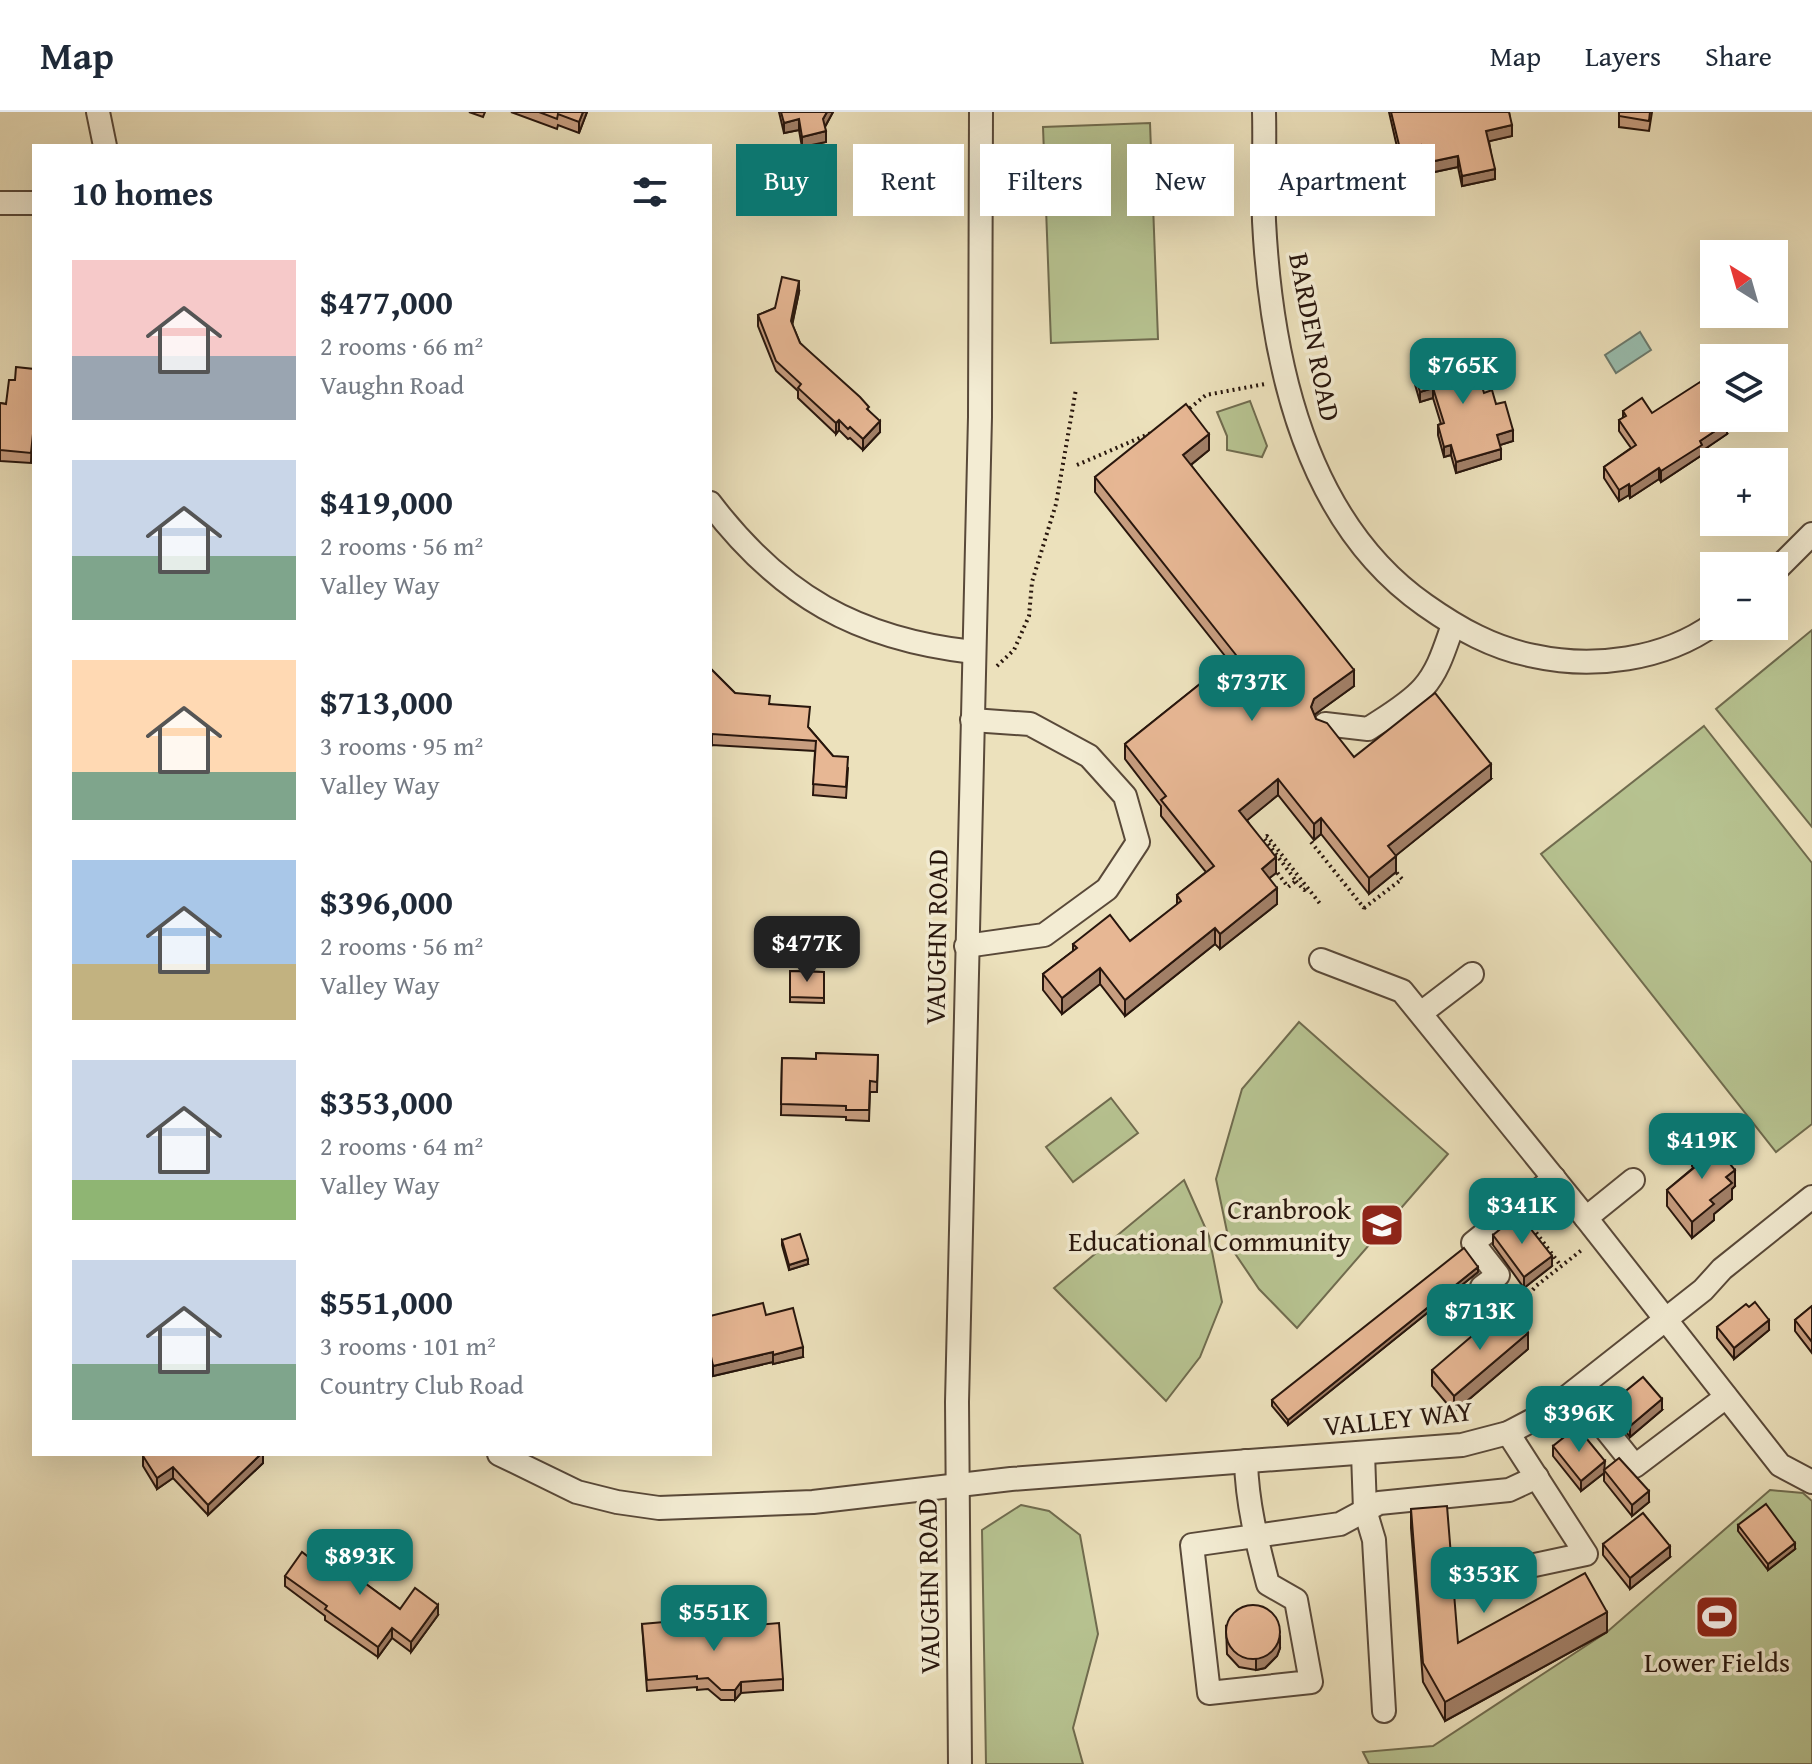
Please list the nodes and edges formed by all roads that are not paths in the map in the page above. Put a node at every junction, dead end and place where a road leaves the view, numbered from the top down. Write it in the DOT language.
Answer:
graph roads {
  1 [pos="98,112"];
  2 [pos="981,112"];
  3 [pos="1264,112"];
  4 [pos="105,144"];
  5 [pos="0,203"];
  6 [pos="32,203"];
  7 [pos="712,505"];
  8 [pos="1812,534"];
  9 [pos="1788,558"];
  10 [pos="1453,625"];
  11 [pos="1700,632"];
  12 [pos="973,652"];
  13 [pos="972,720"];
  14 [pos="1325,724"];
  15 [pos="966,946"];
  16 [pos="1321,960"];
  17 [pos="1472,974"];
  18 [pos="1421,1013"];
  19 [pos="1554,1178"];
  20 [pos="1633,1180"];
  21 [pos="1812,1197"];
  22 [pos="1586,1218"];
  23 [pos="1482,1287"];
  24 [pos="1666,1318"];
  25 [pos="1575,1391"];
  26 [pos="1726,1397"];
  27 [pos="1508,1433"];
  28 [pos="1363,1453"];
  29 [pos="503,1456"];
  30 [pos="1246,1461"];
  31 [pos="1537,1477"];
  32 [pos="1812,1482"];
  33 [pos="956,1484"];
  34 [pos="1365,1510"];
  35 [pos="1255,1536"];
  36 [pos="1488,1575"];
  37 [pos="1384,1711"];
  38 [pos="960,1764"];
  1 -- 4 [label="street"];
  2 -- 12 [label="street, VAUGHN ROAD"];
  3 -- 10 [label="street, BARDEN ROAD"];
  5 -- 6 [label="street"];
  7 -- 12 [label="street"];
  8 -- 9 [label="street"];
  10 -- 11 [label="street, BARDEN ROAD"];
  10 -- 14 [label="street"];
  12 -- 13 [label="street, VAUGHN ROAD"];
  13 -- 15 [label="street, VAUGHN ROAD"];
  13 -- 15 [label="street"];
  15 -- 33 [label="street, VAUGHN ROAD"];
  16 -- 18 [label="street"];
  17 -- 18 [label="street"];
  18 -- 19 [label="street"];
  19 -- 22 [label="street"];
  19 -- 23 [label="street"];
  20 -- 22 [label="street"];
  21 -- 24 [label="street, VALLEY WAY"];
  22 -- 24 [label="street"];
  24 -- 25 [label="street, VALLEY WAY"];
  24 -- 26 [label="street"];
  25 -- 26 [label="street"];
  25 -- 27 [label="street, VALLEY WAY"];
  26 -- 32 [label="street"];
  27 -- 28 [label="street, VALLEY WAY"];
  27 -- 31 [label="street"];
  28 -- 30 [label="street, VALLEY WAY"];
  28 -- 34 [label="street"];
  29 -- 33 [label="street, VALLEY WAY"];
  30 -- 33 [label="street, VALLEY WAY"];
  30 -- 35 [label="street"];
  31 -- 34 [label="street"];
  31 -- 36 [label="street"];
  33 -- 38 [label="street, VAUGHN ROAD"];
  34 -- 35 [label="street"];
  34 -- 37 [label="street"];
  35 -- 35 [label="street"];
}
